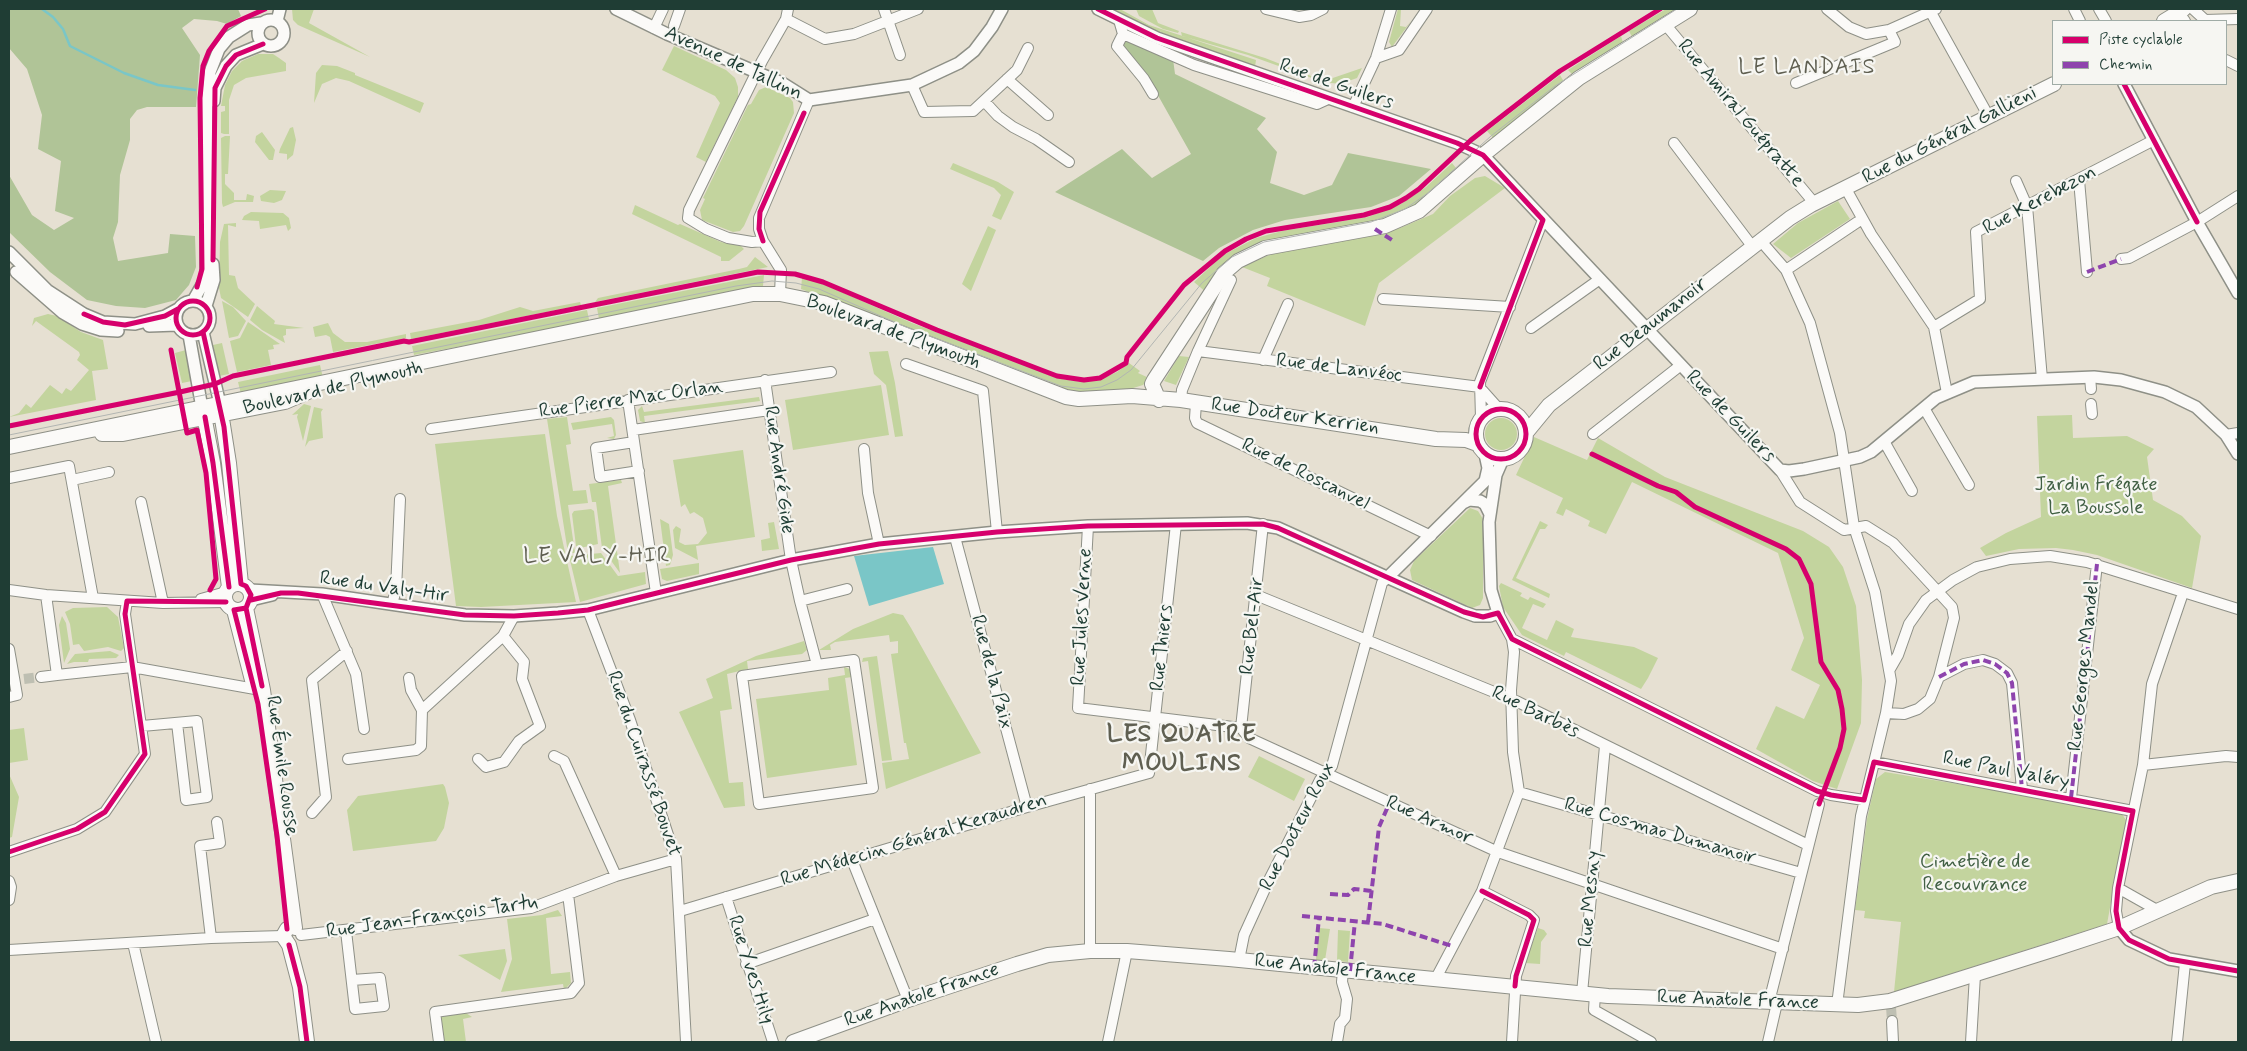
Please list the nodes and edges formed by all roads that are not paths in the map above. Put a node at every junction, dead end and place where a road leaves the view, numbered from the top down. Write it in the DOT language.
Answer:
graph roads {
  1 [pos="280,9"];
  2 [pos="616,9"];
  3 [pos="663,9"];
  4 [pos="680,9"];
  5 [pos="884,9"];
  6 [pos="918,9"];
  7 [pos="1002,9"];
  8 [pos="1098,9"];
  9 [pos="1266,9"];
  10 [pos="1323,9"];
  11 [pos="1391,9"];
  12 [pos="1426,9"];
  13 [pos="1690,9"];
  14 [pos="1827,9"];
  15 [pos="2098,9"];
  16 [pos="2193,9"];
  17 [pos="1932,10"];
  18 [pos="2181,13"];
  19 [pos="787,14"];
  20 [pos="2238,19"];
  21 [pos="888,20"];
  22 [pos="1119,20"];
  23 [pos="2105,20"];
  24 [pos="2166,20"];
  25 [pos="277,21"];
  26 [pos="261,23"];
  27 [pos="1665,24"];
  28 [pos="674,26"];
  29 [pos="654,28"];
  30 [pos="1890,30"];
  31 [pos="1123,34"];
  32 [pos="263,44"];
  33 [pos="1028,48"];
  34 [pos="900,55"];
  35 [pos="1376,58"];
  36 [pos="756,73"];
  37 [pos="1246,76"];
  38 [pos="1007,79"];
  39 [pos="1796,84"];
  40 [pos="912,85"];
  41 [pos="2052,85"];
  42 [pos="2125,85"];
  43 [pos="1153,94"];
  44 [pos="809,100"];
  45 [pos="984,101"];
  46 [pos="1353,107"];
  47 [pos="1048,115"];
  48 [pos="1989,118"];
  49 [pos="2154,140"];
  50 [pos="1674,142"];
  51 [pos="1482,156"];
  52 [pos="1068,162"];
  53 [pos="2079,180"];
  54 [pos="2016,181"];
  55 [pos="1846,189"];
  56 [pos="2238,196"];
  57 [pos="1815,204"];
  58 [pos="2027,206"];
  59 [pos="1862,219"];
  60 [pos="1543,220"];
  61 [pos="2197,222"];
  62 [pos="763,241"];
  63 [pos="1756,243"];
  64 [pos="9,252"];
  65 [pos="2121,259"];
  66 [pos="9,264"];
  67 [pos="1786,270"];
  68 [pos="2087,272"];
  69 [pos="1600,279"];
  70 [pos="1231,280"];
  71 [pos="2238,293"];
  72 [pos="780,294"];
  73 [pos="1384,299"];
  74 [pos="193,300"];
  75 [pos="1288,304"];
  76 [pos="206,306"];
  77 [pos="1510,307"];
  78 [pos="178,309"];
  79 [pos="83,319"];
  80 [pos="172,325"];
  81 [pos="1934,327"];
  82 [pos="1531,328"];
  83 [pos="1648,328"];
  84 [pos="203,332"];
  85 [pos="189,335"];
  86 [pos="1198,351"];
  87 [pos="1263,360"];
  88 [pos="906,364"];
  89 [pos="1681,365"];
  90 [pos="831,372"];
  91 [pos="2042,379"];
  92 [pos="765,380"];
  93 [pos="1480,387"];
  94 [pos="1155,392"];
  95 [pos="1947,393"];
  96 [pos="1098,399"];
  97 [pos="628,400"];
  98 [pos="1181,400"];
  99 [pos="1196,403"];
  100 [pos="1924,408"];
  101 [pos="221,409"];
  102 [pos="1499,409"];
  103 [pos="769,410"];
  104 [pos="1542,411"];
  105 [pos="204,412"];
  106 [pos="1518,415"];
  107 [pos="1479,422"];
  108 [pos="431,428"];
  109 [pos="633,430"];
  110 [pos="1408,433"];
  111 [pos="2238,433"];
  112 [pos="1526,434"];
  113 [pos="1592,434"];
  114 [pos="2226,435"];
  115 [pos="634,442"];
  116 [pos="1885,443"];
  117 [pos="9,447"];
  118 [pos="864,449"];
  119 [pos="1481,449"];
  120 [pos="2238,454"];
  121 [pos="1504,459"];
  122 [pos="1845,460"];
  123 [pos="1780,470"];
  124 [pos="638,471"];
  125 [pos="110,472"];
  126 [pos="9,478"];
  127 [pos="72,480"];
  128 [pos="1969,485"];
  129 [pos="1912,491"];
  130 [pos="400,500"];
  131 [pos="141,502"];
  132 [pos="1460,506"];
  133 [pos="1490,514"];
  134 [pos="1176,524"];
  135 [pos="1263,524"];
  136 [pos="1088,526"];
  137 [pos="1854,527"];
  138 [pos="997,532"];
  139 [pos="1431,536"];
  140 [pos="954,537"];
  141 [pos="880,544"];
  142 [pos="791,560"];
  143 [pos="2097,564"];
  144 [pos="1388,577"];
  145 [pos="847,589"];
  146 [pos="9,590"];
  147 [pos="1938,591"];
  148 [pos="656,593"];
  149 [pos="2183,593"];
  150 [pos="322,594"];
  151 [pos="46,595"];
  152 [pos="1256,595"];
  153 [pos="238,597"];
  154 [pos="94,598"];
  155 [pos="127,601"];
  156 [pos="800,602"];
  157 [pos="163,603"];
  158 [pos="392,604"];
  159 [pos="2238,609"];
  160 [pos="588,610"];
  161 [pos="1498,613"];
  162 [pos="514,616"];
  163 [pos="502,636"];
  164 [pos="1512,638"];
  165 [pos="1366,640"];
  166 [pos="9,650"];
  167 [pos="346,651"];
  168 [pos="817,665"];
  169 [pos="132,667"];
  170 [pos="1890,669"];
  171 [pos="57,675"];
  172 [pos="41,677"];
  173 [pos="1938,677"];
  174 [pos="409,678"];
  175 [pos="255,689"];
  176 [pos="9,697"];
  177 [pos="1512,699"];
  178 [pos="422,710"];
  179 [pos="1886,713"];
  180 [pos="1156,717"];
  181 [pos="177,723"];
  182 [pos="142,726"];
  183 [pos="1241,728"];
  184 [pos="364,729"];
  185 [pos="1605,746"];
  186 [pos="554,756"];
  187 [pos="2238,757"];
  188 [pos="348,759"];
  189 [pos="478,759"];
  190 [pos="1874,762"];
  191 [pos="2143,765"];
  192 [pos="1149,773"];
  193 [pos="1327,774"];
  194 [pos="1090,789"];
  195 [pos="2022,789"];
  196 [pos="1519,792"];
  197 [pos="2071,798"];
  198 [pos="1864,800"];
  199 [pos="1819,804"];
  200 [pos="1027,807"];
  201 [pos="2133,811"];
  202 [pos="312,813"];
  203 [pos="1599,814"];
  204 [pos="217,822"];
  205 [pos="1808,845"];
  206 [pos="9,852"];
  207 [pos="1498,852"];
  208 [pos="676,859"];
  209 [pos="852,860"];
  210 [pos="1800,873"];
  211 [pos="616,876"];
  212 [pos="2238,881"];
  213 [pos="9,882"];
  214 [pos="1592,884"];
  215 [pos="2118,888"];
  216 [pos="1482,891"];
  217 [pos="568,894"];
  218 [pos="726,897"];
  219 [pos="9,900"];
  220 [pos="2156,910"];
  221 [pos="680,911"];
  222 [pos="875,919"];
  223 [pos="2119,928"];
  224 [pos="346,931"];
  225 [pos="292,936"];
  226 [pos="211,938"];
  227 [pos="133,943"];
  228 [pos="9,950"];
  229 [pos="1090,950"];
  230 [pos="1782,950"];
  231 [pos="1127,951"];
  232 [pos="1239,960"];
  233 [pos="2185,963"];
  234 [pos="746,964"];
  235 [pos="1343,970"];
  236 [pos="2238,971"];
  237 [pos="1975,975"];
  238 [pos="352,980"];
  239 [pos="1435,980"];
  240 [pos="1514,986"];
  241 [pos="1589,994"];
  242 [pos="908,1000"];
  243 [pos="1773,1002"];
  244 [pos="1837,1005"];
  245 [pos="1892,1021"];
  246 [pos="156,1042"];
  247 [pos="307,1042"];
  248 [pos="439,1042"];
  249 [pos="686,1042"];
  250 [pos="774,1042"];
  251 [pos="793,1042"];
  252 [pos="1108,1042"];
  253 [pos="1337,1042"];
  254 [pos="1512,1042"];
  255 [pos="1651,1042"];
  256 [pos="1768,1042"];
  257 [pos="1893,1042"];
  258 [pos="1971,1042"];
  259 [pos="2177,1042"];
  1 -- 25 [label="street"];
  2 -- 29 [label="street, Avenue de Tallinn"];
  3 -- 29 [label="street"];
  4 -- 28 [label="street"];
  5 -- 21 [label="street"];
  6 -- 21 [label="street"];
  7 -- 40 [label="street, Avenue de Tallinn"];
  8 -- 22 [label="street, Rue de Guilers"];
  9 -- 10 [label="street"];
  11 -- 35 [label="street"];
  12 -- 35 [label="street"];
  13 -- 27 [label="main road"];
  14 -- 30 [label="street"];
  15 -- 23 [label="street"];
  16 -- 20 [label="street"];
  17 -- 30 [label="street"];
  17 -- 48 [label="street"];
  18 -- 24 [label="main road"];
  19 -- 21 [label="street"];
  19 -- 36 [label="street"];
  21 -- 34 [label="street"];
  22 -- 31 [label="street"];
  22 -- 37 [label="street, Rue de Guilers"];
  25 -- 26 [label="street"];
  25 -- 32 [label="street"];
  26 -- 32 [label="street"];
  26 -- 74 [label="street"];
  27 -- 51 [label="main road"];
  27 -- 57 [label="street, Rue Amiral Guépratte"];
  29 -- 36 [label="street, Avenue de Tallinn"];
  30 -- 39 [label="street"];
  31 -- 37 [label="street, Rue de Guilers"];
  31 -- 43 [label="street"];
  32 -- 76 [label="street"];
  33 -- 38 [label="street"];
  35 -- 46 [label="street"];
  36 -- 44 [label="street, Avenue de Tallinn"];
  36 -- 62 [label="street"];
  37 -- 46 [label="street, Rue de Guilers"];
  38 -- 45 [label="street"];
  38 -- 47 [label="street"];
  40 -- 44 [label="street, Avenue de Tallinn"];
  40 -- 45 [label="street"];
  41 -- 48 [label="main road, Rue du Général Gallieni"];
  42 -- 49 [label="street"];
  44 -- 62 [label="street"];
  45 -- 52 [label="street"];
  46 -- 51 [label="street, Rue de Guilers"];
  48 -- 55 [label="main road, Rue du Général Gallieni"];
  49 -- 53 [label="street, Rue Kerebezon"];
  49 -- 61 [label="street"];
  50 -- 63 [label="street"];
  51 -- 60 [label="street, Rue de Guilers"];
  51 -- 94 [label="main road"];
  53 -- 58 [label="street, Rue Kerebezon"];
  53 -- 68 [label="street"];
  54 -- 58 [label="street"];
  55 -- 57 [label="main road, Rue du Général Gallieni"];
  55 -- 59 [label="street"];
  56 -- 61 [label="street"];
  57 -- 63 [label="main road, Rue Beaumanoir"];
  58 -- 81 [label="street, Rue Kerebezon"];
  58 -- 91 [label="street"];
  59 -- 67 [label="street"];
  59 -- 81 [label="street"];
  60 -- 69 [label="street, Rue de Guilers"];
  60 -- 77 [label="street"];
  61 -- 65 [label="street"];
  61 -- 71 [label="street"];
  62 -- 72 [label="street"];
  63 -- 67 [label="street"];
  63 -- 83 [label="main road, Rue Beaumanoir"];
  64 -- 79 [label="street"];
  66 -- 79 [label="street"];
  67 -- 122 [label="street"];
  69 -- 82 [label="street"];
  69 -- 83 [label="street, Rue de Guilers"];
  70 -- 86 [label="street"];
  72 -- 96 [label="main road, Boulevard de Plymouth"];
  72 -- 101 [label="main road, Boulevard de Plymouth"];
  73 -- 77 [label="street"];
  74 -- 76 [label="street"];
  74 -- 78 [label="street"];
  75 -- 87 [label="street"];
  76 -- 84 [label="street"];
  77 -- 93 [label="street"];
  78 -- 79 [label="street"];
  78 -- 80 [label="street"];
  79 -- 80 [label="street"];
  80 -- 85 [label="street"];
  81 -- 95 [label="street"];
  83 -- 89 [label="street, Rue de Guilers"];
  83 -- 104 [label="main road, Rue Beaumanoir"];
  84 -- 85 [label="street"];
  84 -- 101 [label="street, Rue Émile Rousse"];
  85 -- 105 [label="street, Rue Émile Rousse"];
  86 -- 87 [label="street, Rue de Lanvéoc"];
  86 -- 98 [label="street"];
  87 -- 93 [label="street, Rue de Lanvéoc"];
  88 -- 138 [label="street"];
  89 -- 113 [label="street"];
  89 -- 123 [label="street, Rue de Guilers"];
  90 -- 92 [label="street, Rue Pierre Mac Orlan"];
  91 -- 95 [label="street, Rue de Guilers"];
  91 -- 114 [label="street, Rue de Guilers"];
  92 -- 97 [label="street, Rue Pierre Mac Orlan"];
  92 -- 103 [label="street, Rue André Gide"];
  93 -- 102 [label="street"];
  93 -- 107 [label="street"];
  94 -- 96 [label="main road, Boulevard de Plymouth"];
  94 -- 96 [label="main road, Boulevard de Plymouth"];
  94 -- 98 [label="main road, Rue Docteur Kerrien"];
  95 -- 100 [label="street, Rue de Guilers"];
  97 -- 108 [label="street, Rue Pierre Mac Orlan"];
  97 -- 109 [label="street"];
  98 -- 99 [label="main road, Rue Docteur Kerrien"];
  99 -- 110 [label="main road, Rue Docteur Kerrien"];
  99 -- 139 [label="street, Rue de Roscanvel"];
  100 -- 116 [label="street, Rue de Guilers"];
  100 -- 128 [label="street"];
  101 -- 105 [label="main road, Boulevard de Plymouth"];
  101 -- 153 [label="main road, Rue Émile Rousse"];
  102 -- 106 [label="main road"];
  102 -- 107 [label="main road"];
  103 -- 109 [label="street, Rue Pierre Mac Orlan"];
  103 -- 142 [label="street, Rue André Gide"];
  104 -- 106 [label="main road, Rue Beaumanoir"];
  104 -- 112 [label="main road, Rue Beaumanoir"];
  105 -- 117 [label="main road, Boulevard de Plymouth"];
  105 -- 153 [label="main road, Rue Émile Rousse"];
  106 -- 112 [label="main road"];
  107 -- 110 [label="main road, Rue Docteur Kerrien"];
  107 -- 119 [label="main road"];
  109 -- 115 [label="street"];
  110 -- 119 [label="main road, Rue Docteur Kerrien"];
  111 -- 114 [label="street"];
  112 -- 121 [label="main road"];
  114 -- 120 [label="street, Rue de Guilers"];
  115 -- 124 [label="street"];
  115 -- 124 [label="street"];
  116 -- 122 [label="street, Rue de Guilers"];
  116 -- 129 [label="street"];
  118 -- 141 [label="street"];
  119 -- 121 [label="main road"];
  119 -- 132 [label="street"];
  121 -- 133 [label="street"];
  122 -- 123 [label="street, Rue de Guilers"];
  122 -- 137 [label="street"];
  123 -- 137 [label="street"];
  124 -- 148 [label="street"];
  125 -- 127 [label="street"];
  126 -- 127 [label="street"];
  127 -- 154 [label="street"];
  130 -- 158 [label="street"];
  131 -- 157 [label="street"];
  132 -- 133 [label="street"];
  132 -- 139 [label="street"];
  133 -- 161 [label="street"];
  134 -- 135 [label="street, Rue du Valy-Hir"];
  134 -- 136 [label="street, Rue du Valy-Hir"];
  134 -- 180 [label="street, Rue Thiers"];
  135 -- 144 [label="street, Rue du Valy-Hir"];
  135 -- 152 [label="street, Rue Bel-Air"];
  136 -- 138 [label="street, Rue du Valy-Hir"];
  136 -- 180 [label="street, Rue Jules Verne"];
  137 -- 147 [label="street"];
  137 -- 170 [label="street"];
  138 -- 140 [label="street, Rue du Valy-Hir"];
  139 -- 144 [label="street"];
  140 -- 141 [label="street, Rue du Valy-Hir"];
  140 -- 200 [label="street, Rue de la Paix"];
  141 -- 142 [label="street, Rue du Valy-Hir"];
  142 -- 148 [label="street, Rue du Valy-Hir"];
  142 -- 156 [label="street, Rue André Gide"];
  143 -- 147 [label="street"];
  143 -- 149 [label="street"];
  143 -- 197 [label="street, Rue Georges Mandel"];
  144 -- 161 [label="street, Rue du Valy-Hir"];
  144 -- 165 [label="street, Rue Docteur Roux"];
  145 -- 156 [label="street"];
  146 -- 151 [label="street, Rue du Valy-Hir"];
  147 -- 170 [label="street"];
  147 -- 173 [label="street"];
  148 -- 160 [label="street, Rue du Valy-Hir"];
  149 -- 159 [label="street"];
  149 -- 191 [label="street"];
  150 -- 153 [label="street, Rue du Valy-Hir"];
  150 -- 158 [label="street, Rue du Valy-Hir"];
  150 -- 167 [label="street"];
  151 -- 154 [label="street, Rue du Valy-Hir"];
  151 -- 171 [label="street"];
  152 -- 165 [label="street, Rue Barbès"];
  152 -- 183 [label="street, Rue Bel-Air"];
  153 -- 157 [label="street, Rue du Valy-Hir"];
  153 -- 175 [label="main road, Rue Émile Rousse"];
  153 -- 225 [label="main road, Rue Émile Rousse"];
  154 -- 155 [label="street, Rue du Valy-Hir"];
  155 -- 157 [label="street, Rue du Valy-Hir"];
  155 -- 169 [label="street"];
  156 -- 168 [label="street, Rue André Gide"];
  158 -- 162 [label="street, Rue du Valy-Hir"];
  160 -- 162 [label="street, Rue du Valy-Hir"];
  160 -- 208 [label="street, Rue du Cuirassé Bouvet"];
  161 -- 164 [label="street"];
  162 -- 163 [label="street"];
  163 -- 178 [label="street"];
  163 -- 189 [label="street"];
  164 -- 177 [label="street"];
  164 -- 198 [label="street"];
  165 -- 177 [label="street, Rue Barbès"];
  165 -- 193 [label="street, Rue Docteur Roux"];
  166 -- 176 [label="street"];
  167 -- 184 [label="street"];
  167 -- 202 [label="street"];
  168 -- 168 [label="street"];
  169 -- 171 [label="street"];
  169 -- 175 [label="street"];
  169 -- 182 [label="street"];
  170 -- 179 [label="street"];
  171 -- 172 [label="street"];
  173 -- 179 [label="street"];
  173 -- 195 [label="street"];
  174 -- 178 [label="street"];
  175 -- 225 [label="main road, Rue Émile Rousse"];
  177 -- 185 [label="street, Rue Barbès"];
  177 -- 196 [label="street"];
  178 -- 188 [label="street"];
  179 -- 190 [label="street"];
  180 -- 183 [label="street"];
  180 -- 192 [label="street, Rue Thiers"];
  181 -- 181 [label="street"];
  181 -- 182 [label="street"];
  182 -- 206 [label="street"];
  183 -- 193 [label="street, Rue Armor"];
  185 -- 203 [label="street, Rue Mesny"];
  185 -- 205 [label="street, Rue Barbès"];
  186 -- 211 [label="street"];
  187 -- 191 [label="street"];
  190 -- 195 [label="street, Rue Paul Valéry"];
  190 -- 198 [label="street"];
  191 -- 201 [label="street"];
  192 -- 194 [label="street, Rue Médecin Général Keraudren"];
  193 -- 207 [label="street, Rue Armor"];
  193 -- 232 [label="street, Rue Docteur Roux"];
  194 -- 200 [label="street, Rue Médecin Général Keraudren"];
  194 -- 229 [label="street"];
  195 -- 197 [label="street, Rue Paul Valéry"];
  196 -- 203 [label="street, Rue Cosmao Dumanoir"];
  196 -- 207 [label="street"];
  197 -- 201 [label="street, Rue Paul Valéry"];
  198 -- 244 [label="street"];
  199 -- 205 [label="street"];
  200 -- 209 [label="street, Rue Médecin Général Keraudren"];
  201 -- 215 [label="street"];
  203 -- 210 [label="street, Rue Cosmao Dumanoir"];
  203 -- 214 [label="street, Rue Mesny"];
  204 -- 226 [label="street"];
  205 -- 210 [label="street"];
  207 -- 214 [label="street, Rue Armor"];
  207 -- 216 [label="street"];
  208 -- 211 [label="street, Rue Jean-François Tartu"];
  208 -- 221 [label="street, Rue du Cuirassé Bouvet"];
  209 -- 218 [label="street, Rue Médecin Général Keraudren"];
  209 -- 222 [label="street"];
  210 -- 230 [label="street"];
  211 -- 217 [label="street, Rue Jean-François Tartu"];
  212 -- 220 [label="main road, Rue Anatole France"];
  213 -- 219 [label="street"];
  214 -- 230 [label="street, Rue Armor"];
  214 -- 241 [label="street, Rue Mesny"];
  215 -- 220 [label="street"];
  215 -- 223 [label="street"];
  216 -- 239 [label="street"];
  216 -- 240 [label="street"];
  217 -- 224 [label="street, Rue Jean-François Tartu"];
  217 -- 248 [label="street"];
  218 -- 221 [label="street, Rue Médecin Général Keraudren"];
  218 -- 234 [label="street, Rue Yves Hily"];
  220 -- 223 [label="main road, Rue Anatole France"];
  221 -- 249 [label="street, Rue du Cuirassé Bouvet"];
  222 -- 234 [label="street"];
  222 -- 242 [label="street"];
  223 -- 233 [label="street"];
  223 -- 237 [label="main road, Rue Anatole France"];
  224 -- 225 [label="street, Rue Jean-François Tartu"];
  224 -- 238 [label="street"];
  225 -- 226 [label="street, Rue Jean-François Tartu"];
  225 -- 247 [label="main road, Rue Émile Rousse"];
  226 -- 227 [label="street, Rue Jean-François Tartu"];
  227 -- 228 [label="street, Rue Jean-François Tartu"];
  227 -- 246 [label="street"];
  229 -- 231 [label="main road, Rue Anatole France"];
  229 -- 242 [label="main road, Rue Anatole France"];
  230 -- 243 [label="street"];
  231 -- 232 [label="main road, Rue Anatole France"];
  231 -- 252 [label="street"];
  232 -- 235 [label="main road, Rue Anatole France"];
  233 -- 236 [label="street"];
  233 -- 259 [label="street"];
  234 -- 250 [label="street, Rue Yves Hily"];
  235 -- 239 [label="main road, Rue Anatole France"];
  235 -- 253 [label="street"];
  237 -- 244 [label="main road, Rue Anatole France"];
  237 -- 258 [label="street"];
  239 -- 240 [label="main road, Rue Anatole France"];
  240 -- 241 [label="main road, Rue Anatole France"];
  240 -- 254 [label="street"];
  241 -- 243 [label="main road, Rue Anatole France"];
  241 -- 255 [label="street"];
  242 -- 251 [label="main road, Rue Anatole France"];
  243 -- 244 [label="main road, Rue Anatole France"];
  243 -- 256 [label="street"];
  245 -- 257 [label="street"];
}
